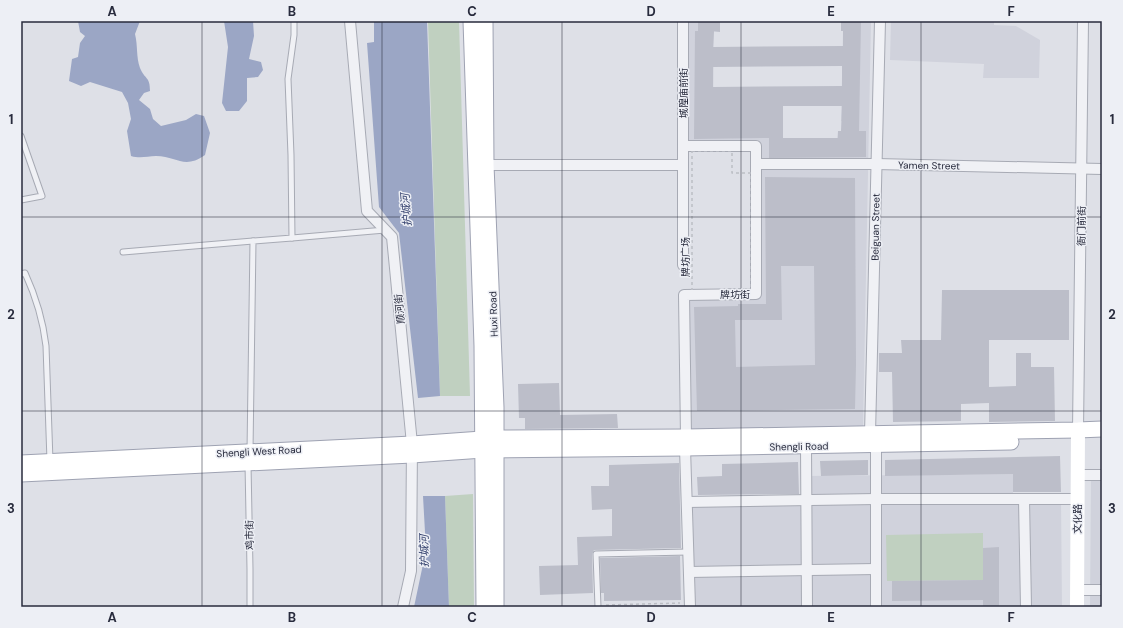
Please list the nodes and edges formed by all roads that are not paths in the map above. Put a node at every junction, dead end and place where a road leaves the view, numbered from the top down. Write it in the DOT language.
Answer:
graph roads {
  1 [pos="294,21"];
  2 [pos="350,21"];
  3 [pos="471,21"];
  4 [pos="485,21"];
  5 [pos="683,21"];
  6 [pos="880,21"];
  7 [pos="1083,21"];
  8 [pos="21,136"];
  9 [pos="683,146"];
  10 [pos="876,164"];
  11 [pos="486,165"];
  12 [pos="683,165"];
  13 [pos="1082,168"];
  14 [pos="754,169"];
  15 [pos="1102,169"];
  16 [pos="21,200"];
  17 [pos="385,230"];
  18 [pos="292,238"];
  19 [pos="253,241"];
  20 [pos="123,252"];
  21 [pos="683,265"];
  22 [pos="21,274"];
  23 [pos="1102,429"];
  24 [pos="1078,436"];
  25 [pos="873,439"];
  26 [pos="1102,439"];
  27 [pos="686,443"];
  28 [pos="490,444"];
  29 [pos="806,446"];
  30 [pos="412,449"];
  31 [pos="249,457"];
  32 [pos="50,462"];
  33 [pos="21,463"];
  34 [pos="21,474"];
  35 [pos="1078,475"];
  36 [pos="1102,475"];
  37 [pos="876,499"];
  38 [pos="1024,499"];
  39 [pos="1078,499"];
  40 [pos="806,500"];
  41 [pos="687,502"];
  42 [pos="688,552"];
  43 [pos="876,569"];
  44 [pos="807,570"];
  45 [pos="689,572"];
  46 [pos="1077,590"];
  47 [pos="1102,590"];
  48 [pos="690,605"];
  49 [pos="598,606"];
  50 [pos="250,607"];
  51 [pos="403,607"];
  52 [pos="484,607"];
  53 [pos="496,607"];
  54 [pos="807,607"];
  55 [pos="876,607"];
  56 [pos="1026,607"];
  57 [pos="1077,607"];
  1 -- 18 [label="lane"];
  2 -- 17 [label="street, 顺河街"];
  3 -- 28 [label="main road, Huxi Road"];
  4 -- 11 [label="main road, Huxi Road"];
  5 -- 9 [label="street, 城隍庙前街"];
  6 -- 10 [label="street, Beiguan Street"];
  7 -- 13 [label="street, 衙门前街"];
  8 -- 16 [label="lane"];
  9 -- 12 [label="street, 城隍庙前街"];
  9 -- 14 [label="street, 牌坊街"];
  10 -- 13 [label="street, Yamen Street"];
  10 -- 14 [label="street, Yamen Street"];
  10 -- 25 [label="street, Beiguan Street"];
  11 -- 12 [label="street"];
  11 -- 28 [label="main road, Huxi Road"];
  12 -- 21 [label="street, 城隍庙前街"];
  13 -- 15 [label="street, Yamen Street"];
  13 -- 24 [label="street, 衙门前街"];
  14 -- 27 [label="street, 牌坊街"];
  17 -- 18 [label="lane"];
  17 -- 30 [label="street, 顺河街"];
  18 -- 19 [label="lane"];
  19 -- 20 [label="lane"];
  19 -- 31 [label="lane, 鸡市街"];
  22 -- 32 [label="lane"];
  23 -- 24 [label="main road, Shengli Road"];
  24 -- 25 [label="main road, Shengli Road"];
  24 -- 26 [label="main road, Shengli Road"];
  24 -- 35 [label="street, 文化路"];
  25 -- 27 [label="main road, Shengli Road"];
  25 -- 29 [label="main road, Shengli Road"];
  25 -- 37 [label="street, Beiguan Street"];
  27 -- 28 [label="main road, Shengli Road"];
  27 -- 29 [label="main road, Shengli Road"];
  27 -- 41 [label="street"];
  28 -- 30 [label="main road, Shengli West Road"];
  28 -- 52 [label="main road, Huxi Road"];
  28 -- 53 [label="main road, Huxi Road"];
  29 -- 40 [label="street"];
  30 -- 31 [label="main road, Shengli West Road"];
  30 -- 51 [label="street, 顺河街"];
  31 -- 32 [label="main road, Shengli West Road"];
  31 -- 34 [label="main road, Shengli West Road"];
  31 -- 50 [label="lane, 鸡市街"];
  32 -- 33 [label="main road, Shengli West Road"];
  35 -- 36 [label="street"];
  35 -- 39 [label="street, 文化路"];
  37 -- 38 [label="street"];
  37 -- 40 [label="street"];
  37 -- 43 [label="street, Beiguan Street"];
  38 -- 39 [label="street"];
  38 -- 56 [label="street"];
  39 -- 46 [label="street, 文化路"];
  40 -- 41 [label="street"];
  40 -- 44 [label="street"];
  41 -- 42 [label="street"];
  42 -- 45 [label="street"];
  42 -- 49 [label="lane"];
  43 -- 44 [label="street"];
  43 -- 55 [label="street, Beiguan Street"];
  44 -- 45 [label="street"];
  44 -- 54 [label="street"];
  45 -- 48 [label="street"];
  46 -- 47 [label="street"];
  46 -- 57 [label="street, 文化路"];
}
